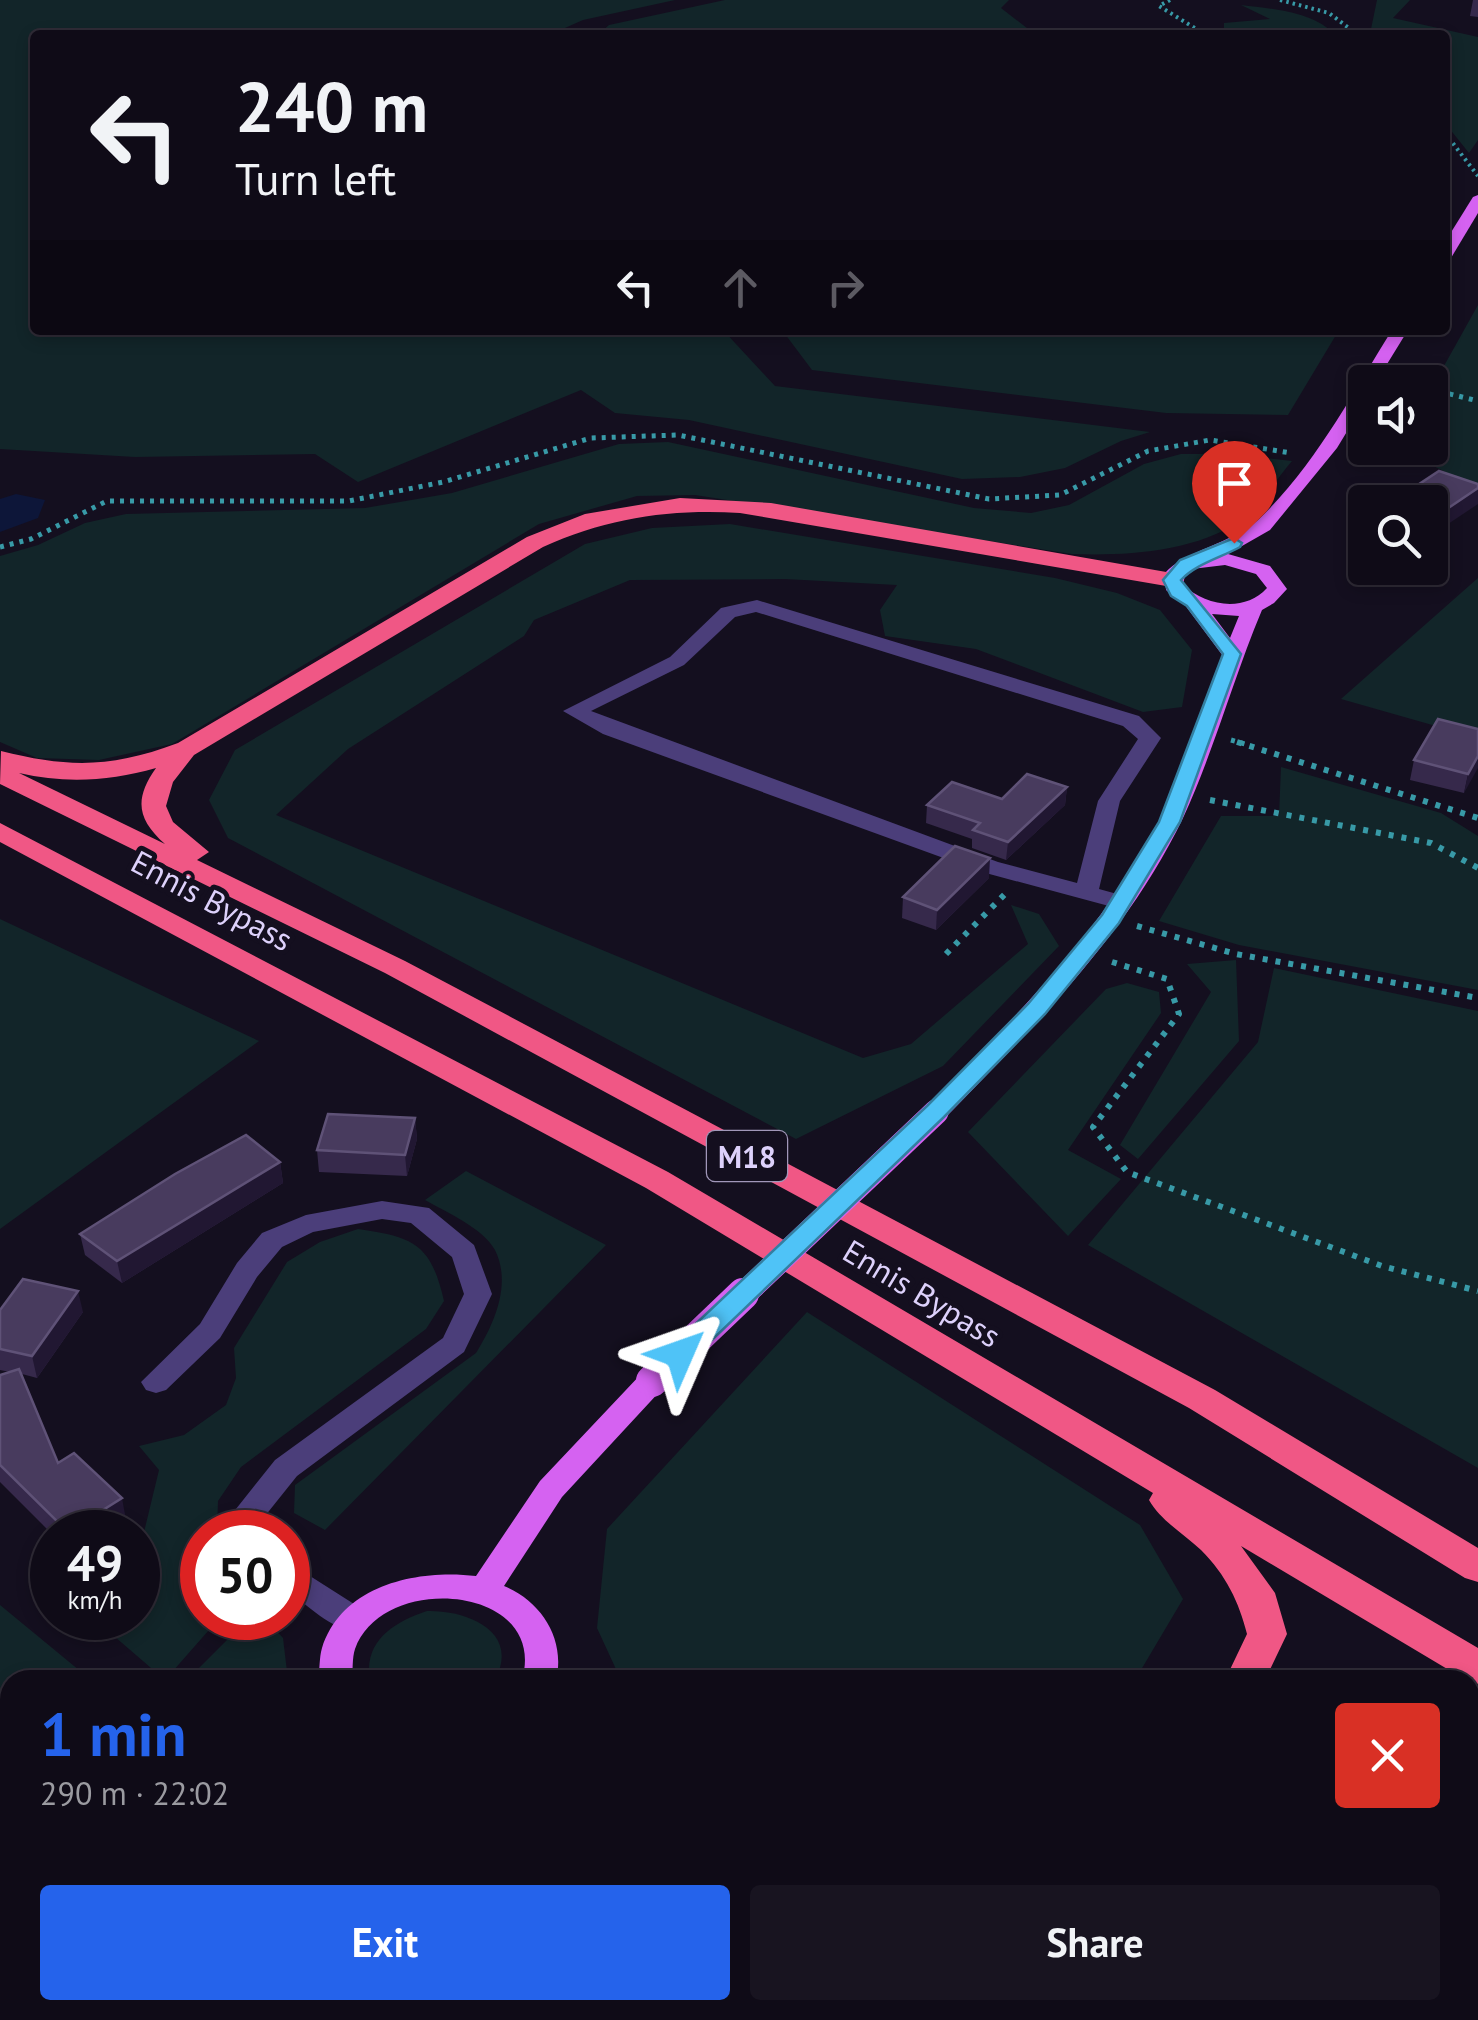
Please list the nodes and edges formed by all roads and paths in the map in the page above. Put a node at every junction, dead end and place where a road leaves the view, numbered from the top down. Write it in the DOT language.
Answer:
graph roads {
  1 [pos="1170,0"];
  2 [pos="1280,0"];
  3 [pos="1198,30"];
  4 [pos="1353,30"];
  5 [pos="1450,139"];
  6 [pos="1478,176"];
  7 [pos="1478,200"];
  8 [pos="1450,247"];
  9 [pos="1397,335"];
  10 [pos="1378,365"];
  11 [pos="1448,394"];
  12 [pos="1478,401"];
  13 [pos="1348,413"];
  14 [pos="1320,457"];
  15 [pos="1263,526"];
  16 [pos="0,547"];
  17 [pos="1204,560"];
  18 [pos="1262,569"];
  19 [pos="1172,580"];
  20 [pos="1193,602"];
  21 [pos="1252,607"];
  22 [pos="1232,654"];
  23 [pos="1204,732"];
  24 [pos="186,749"];
  25 [pos="0,759"];
  26 [pos="0,774"];
  27 [pos="1179,796"];
  28 [pos="1478,818"];
  29 [pos="0,831"];
  30 [pos="1478,868"];
  31 [pos="1009,891"];
  32 [pos="1086,893"];
  33 [pos="1116,910"];
  34 [pos="1082,953"];
  35 [pos="946,954"];
  36 [pos="395,967"];
  37 [pos="1478,998"];
  38 [pos="1478,1291"];
  39 [pos="156,1382"];
  40 [pos="1106,1445"];
  41 [pos="251,1510"];
  42 [pos="1478,1567"];
  43 [pos="485,1588"];
  44 [pos="310,1590"];
  45 [pos="354,1620"];
  46 [pos="1478,1668"];
  47 [pos="334,1670"];
  48 [pos="543,1670"];
  49 [pos="1249,1670"];
  1 -- 3 [label="path"];
  2 -- 4 [label="path"];
  5 -- 6 [label="path"];
  7 -- 8 [label="main road"];
  9 -- 10 [label="main road"];
  11 -- 12 [label="path"];
  13 -- 14 [label="main road"];
  14 -- 15 [label="main road"];
  14 -- 16 [label="path"];
  15 -- 17 [label="main road"];
  15 -- 18 [label="main road"];
  17 -- 18 [label="main road"];
  17 -- 19 [label="main road"];
  18 -- 21 [label="main road"];
  19 -- 20 [label="main road"];
  19 -- 24 [label="highway"];
  20 -- 21 [label="main road"];
  20 -- 22 [label="main road"];
  21 -- 22 [label="main road"];
  22 -- 23 [label="main road"];
  23 -- 27 [label="main road"];
  23 -- 28 [label="path"];
  24 -- 25 [label="highway"];
  24 -- 36 [label="highway"];
  26 -- 36 [label="highway, Ennis Bypass / M18"];
  27 -- 30 [label="path"];
  27 -- 33 [label="main road"];
  29 -- 40 [label="highway, Ennis Bypass / M18"];
  31 -- 35 [label="path"];
  32 -- 32 [label="street"];
  32 -- 33 [label="street"];
  33 -- 34 [label="main road"];
  33 -- 37 [label="path"];
  34 -- 38 [label="path"];
  34 -- 43 [label="main road, bridge"];
  36 -- 42 [label="highway, Ennis Bypass / M18"];
  39 -- 41 [label="street"];
  40 -- 46 [label="highway, Ennis Bypass / M18"];
  40 -- 49 [label="highway"];
  43 -- 45 [label="main road"];
  43 -- 48 [label="main road"];
  44 -- 45 [label="street"];
  45 -- 47 [label="main road"];
}
